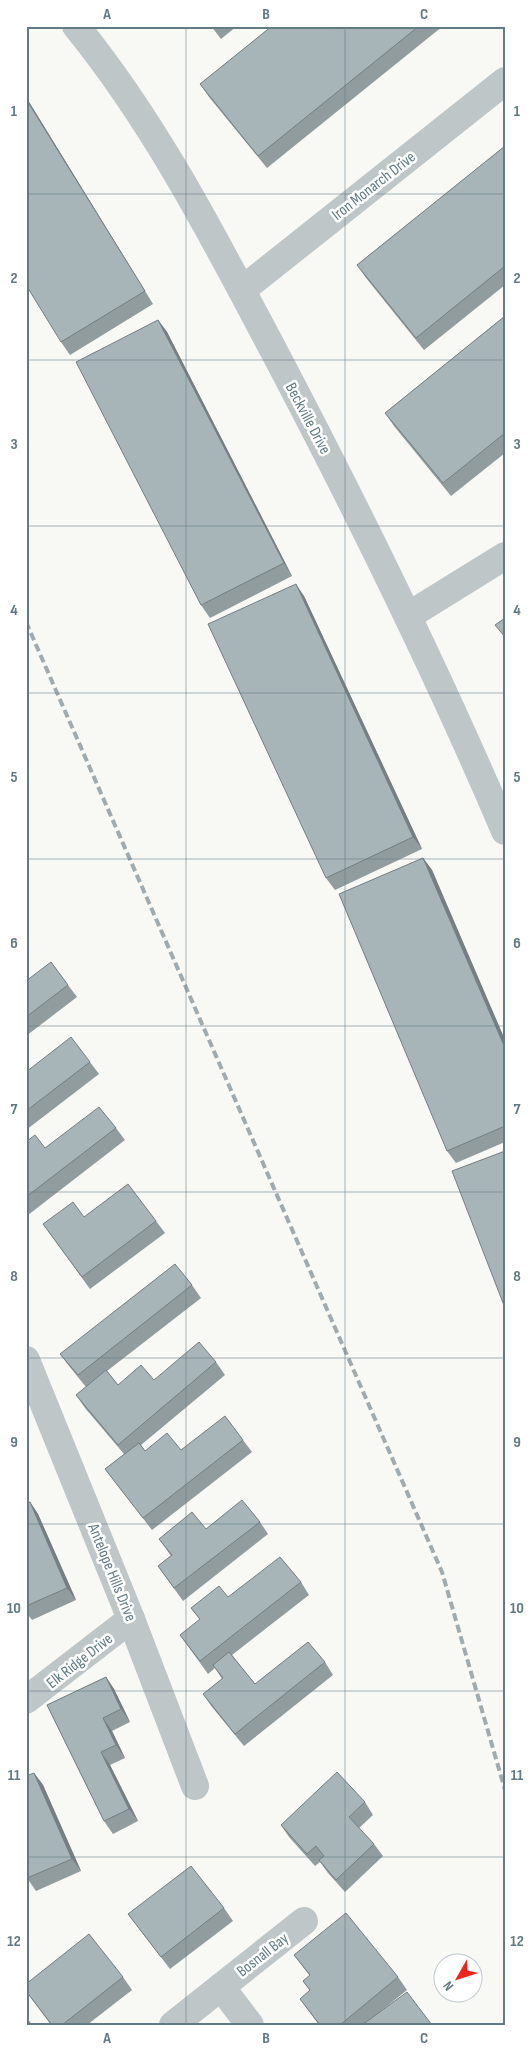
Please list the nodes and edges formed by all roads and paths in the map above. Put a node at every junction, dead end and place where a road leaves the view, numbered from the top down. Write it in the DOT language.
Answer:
graph roads {
  1 [pos="76,26"];
  2 [pos="505,81"];
  3 [pos="242,290"];
  4 [pos="505,556"];
  5 [pos="408,616"];
  6 [pos="505,831"];
  7 [pos="26,1360"];
  8 [pos="131,1619"];
  9 [pos="26,1700"];
  10 [pos="195,1786"];
  11 [pos="304,1921"];
  12 [pos="221,1987"];
  13 [pos="173,2025"];
  14 [pos="250,2025"];
  1 -- 3 [label="street, Beckville Drive"];
  2 -- 3 [label="street, Iron Monarch Drive"];
  3 -- 5 [label="street, Beckville Drive"];
  4 -- 5 [label="street"];
  5 -- 6 [label="street, Beckville Drive"];
  7 -- 8 [label="street, Antelope Hills Drive"];
  8 -- 9 [label="street, Elk Ridge Drive"];
  8 -- 10 [label="street, Antelope Hills Drive"];
  11 -- 12 [label="street, Bosnall Bay"];
  12 -- 13 [label="street, Bosnall Bay"];
  12 -- 14 [label="street, Bosnall Bay"];
}
